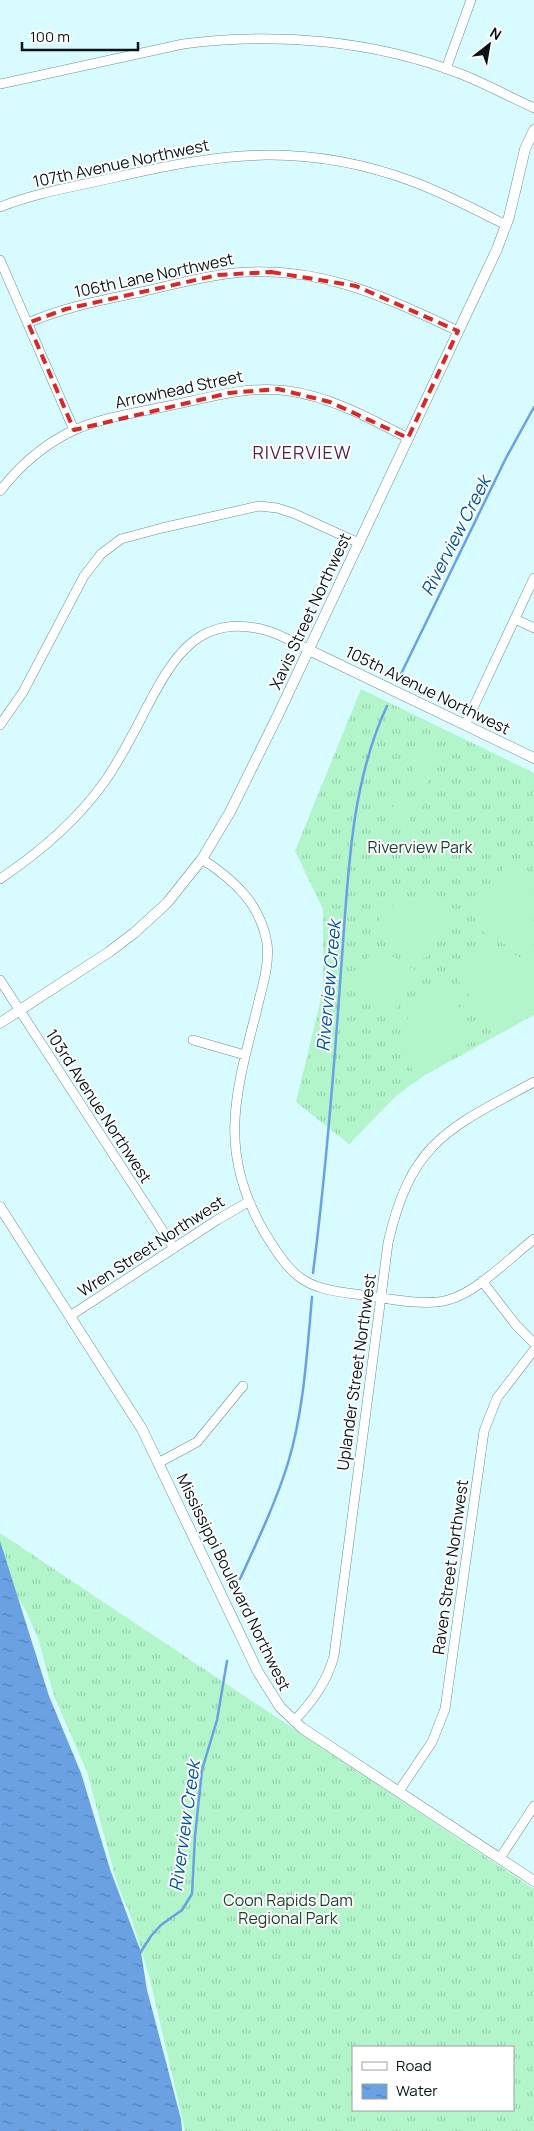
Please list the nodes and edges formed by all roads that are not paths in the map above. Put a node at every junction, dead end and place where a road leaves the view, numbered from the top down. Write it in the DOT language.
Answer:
graph roads {
  1 [pos="471,0"];
  2 [pos="446,69"];
  3 [pos="0,84"];
  4 [pos="534,108"];
  5 [pos="534,130"];
  6 [pos="0,207"];
  7 [pos="506,225"];
  8 [pos="0,260"];
  9 [pos="28,324"];
  10 [pos="458,332"];
  11 [pos="74,430"];
  12 [pos="408,438"];
  13 [pos="0,492"];
  14 [pos="359,543"];
  15 [pos="534,578"];
  16 [pos="514,619"];
  17 [pos="534,628"];
  18 [pos="309,650"];
  19 [pos="0,725"];
  20 [pos="465,725"];
  21 [pos="534,758"];
  22 [pos="202,858"];
  23 [pos="0,879"];
  24 [pos="0,980"];
  25 [pos="20,1010"];
  26 [pos="0,1023"];
  27 [pos="192,1040"];
  28 [pos="245,1055"];
  29 [pos="534,1082"];
  30 [pos="248,1202"];
  31 [pos="0,1207"];
  32 [pos="534,1239"];
  33 [pos="174,1248"];
  34 [pos="482,1281"];
  35 [pos="381,1297"];
  36 [pos="70,1316"];
  37 [pos="534,1343"];
  38 [pos="534,1350"];
  39 [pos="243,1386"];
  40 [pos="158,1463"];
  41 [pos="294,1721"];
  42 [pos="399,1791"];
  43 [pos="534,1806"];
  44 [pos="500,1858"];
  45 [pos="534,1880"];
  1 -- 2 [label="street"];
  2 -- 3 [label="street"];
  2 -- 4 [label="street"];
  5 -- 7 [label="street, Xavis Street Northwest"];
  6 -- 7 [label="street, 107th Avenue Northwest"];
  7 -- 10 [label="street, Xavis Street Northwest"];
  8 -- 9 [label="street"];
  9 -- 10 [label="street, 106th Lane Northwest"];
  9 -- 11 [label="street"];
  10 -- 12 [label="street, Xavis Street Northwest"];
  11 -- 12 [label="street, Arrowhead Street"];
  11 -- 13 [label="street, Arrowhead Street"];
  12 -- 14 [label="street, Xavis Street Northwest"];
  14 -- 18 [label="street, Xavis Street Northwest"];
  14 -- 19 [label="street"];
  15 -- 16 [label="street"];
  16 -- 17 [label="street"];
  16 -- 20 [label="street"];
  18 -- 20 [label="street, 105th Avenue Northwest"];
  18 -- 22 [label="street, Xavis Street Northwest"];
  18 -- 23 [label="street"];
  20 -- 21 [label="street, 105th Avenue Northwest"];
  22 -- 25 [label="street, Xavis Street Northwest"];
  22 -- 28 [label="street"];
  24 -- 25 [label="street, 103rd Avenue Northwest"];
  25 -- 26 [label="street, Xavis Street Northwest"];
  25 -- 33 [label="street, 103rd Avenue Northwest"];
  27 -- 28 [label="street"];
  28 -- 30 [label="street"];
  29 -- 35 [label="street, Uplander Street Northwest"];
  30 -- 33 [label="street, Wren Street Northwest"];
  30 -- 35 [label="street"];
  31 -- 36 [label="street, Mississippi Boulevard Northwest"];
  32 -- 34 [label="street"];
  33 -- 36 [label="street, Wren Street Northwest"];
  34 -- 35 [label="street"];
  34 -- 37 [label="street"];
  35 -- 41 [label="street, Uplander Street Northwest"];
  36 -- 40 [label="street, Mississippi Boulevard Northwest"];
  38 -- 42 [label="street, Raven Street Northwest"];
  39 -- 40 [label="street"];
  40 -- 41 [label="street, Mississippi Boulevard Northwest"];
  41 -- 42 [label="street, Mississippi Boulevard Northwest"];
  42 -- 44 [label="street, Mississippi Boulevard Northwest"];
  43 -- 44 [label="street"];
  44 -- 45 [label="street, Mississippi Boulevard Northwest"];
}
